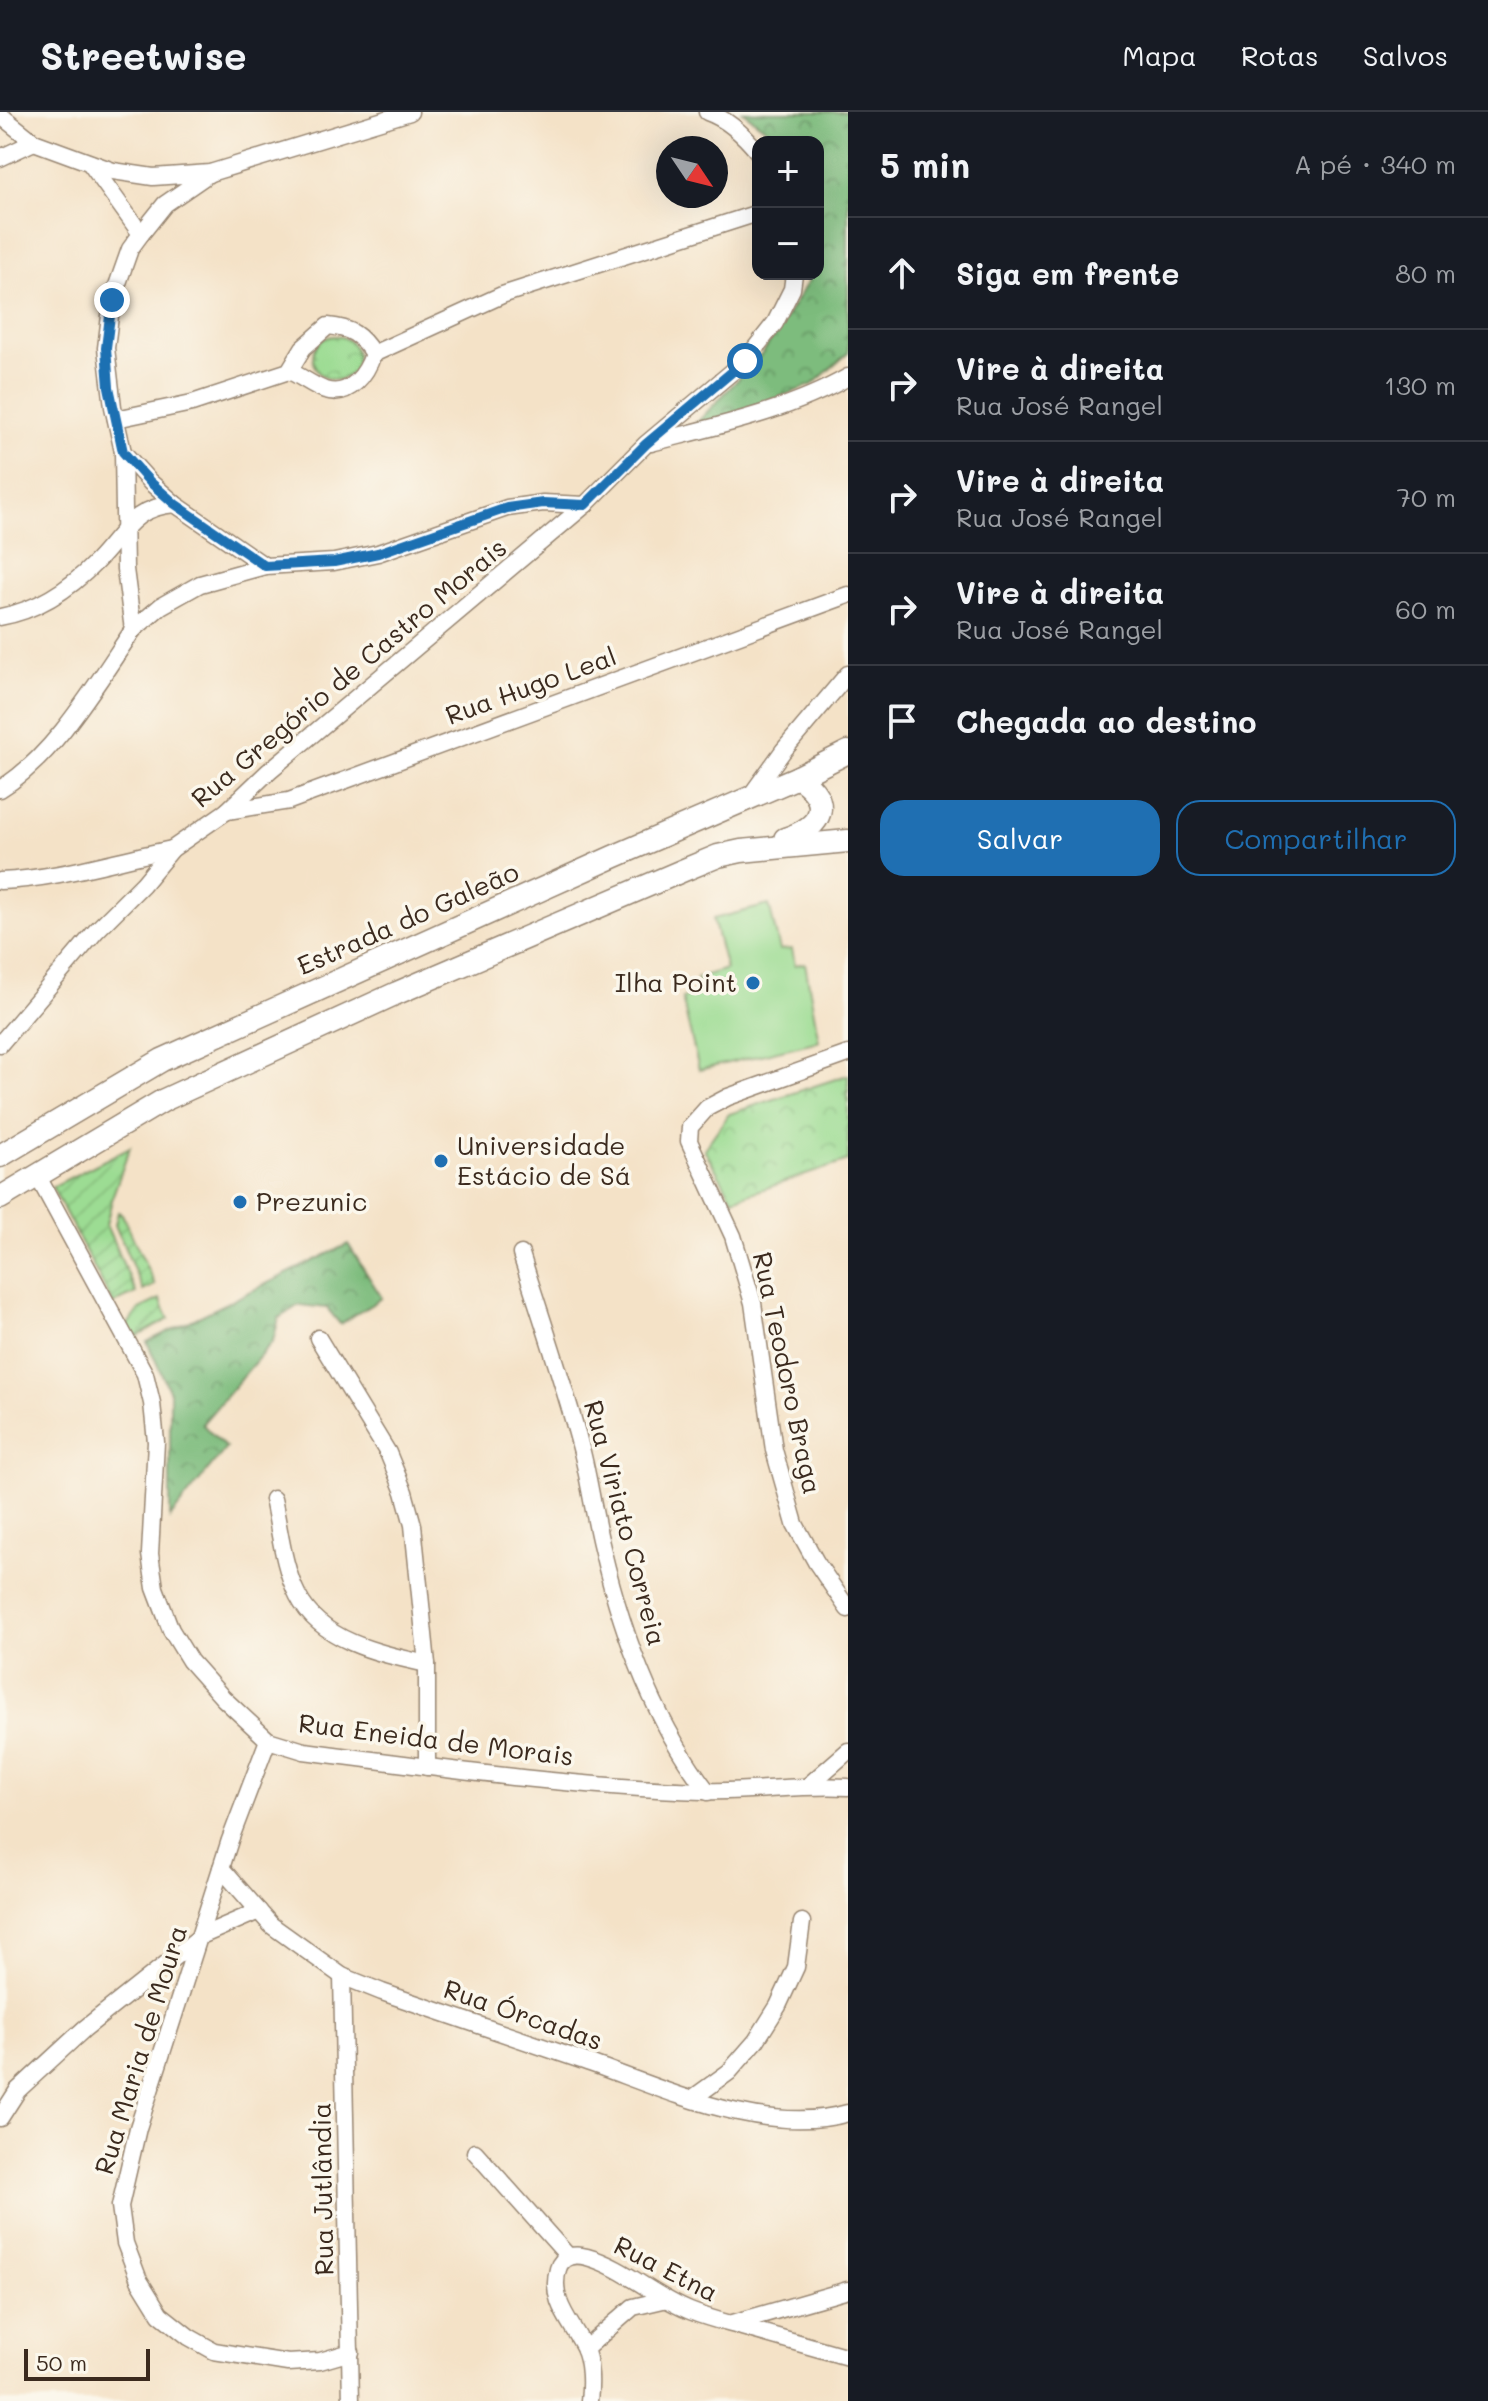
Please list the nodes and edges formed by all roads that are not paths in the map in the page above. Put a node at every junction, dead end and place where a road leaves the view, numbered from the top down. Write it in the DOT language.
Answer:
graph roads {
  1 [pos="410,112"];
  2 [pos="707,112"];
  3 [pos="0,115"];
  4 [pos="34,142"];
  5 [pos="752,144"];
  6 [pos="0,158"];
  7 [pos="90,163"];
  8 [pos="210,173"];
  9 [pos="752,215"];
  10 [pos="141,234"];
  11 [pos="793,280"];
  12 [pos="373,354"];
  13 [pos="289,371"];
  14 [pos="848,377"];
  15 [pos="116,419"];
  16 [pos="646,444"];
  17 [pos="123,452"];
  18 [pos="175,504"];
  19 [pos="585,505"];
  20 [pos="125,528"];
  21 [pos="265,566"];
  22 [pos="848,595"];
  23 [pos="0,617"];
  24 [pos="133,630"];
  25 [pos="848,674"];
  26 [pos="848,752"];
  27 [pos="269,771"];
  28 [pos="798,777"];
  29 [pos="0,789"];
  30 [pos="749,798"];
  31 [pos="289,801"];
  32 [pos="227,811"];
  33 [pos="848,841"];
  34 [pos="172,849"];
  35 [pos="741,851"];
  36 [pos="126,858"];
  37 [pos="0,881"];
  38 [pos="143,884"];
  39 [pos="0,1044"];
  40 [pos="848,1054"];
  41 [pos="162,1060"];
  42 [pos="0,1156"];
  43 [pos="37,1175"];
  44 [pos="0,1198"];
  45 [pos="521,1254"];
  46 [pos="318,1338"];
  47 [pos="273,1499"];
  48 [pos="848,1609"];
  49 [pos="427,1664"];
  50 [pos="268,1740"];
  51 [pos="848,1751"];
  52 [pos="427,1767"];
  53 [pos="809,1785"];
  54 [pos="848,1787"];
  55 [pos="708,1792"];
  56 [pos="221,1868"];
  57 [pos="259,1911"];
  58 [pos="802,1922"];
  59 [pos="201,1936"];
  60 [pos="342,1976"];
  61 [pos="693,2098"];
  62 [pos="848,2113"];
  63 [pos="0,2118"];
  64 [pos="475,2152"];
  65 [pos="568,2256"];
  66 [pos="848,2290"];
  67 [pos="663,2300"];
  68 [pos="731,2324"];
  69 [pos="585,2349"];
  70 [pos="351,2352"];
  71 [pos="848,2357"];
  72 [pos="351,2401"];
  73 [pos="589,2401"];
  1 -- 8 [label="street"];
  2 -- 5 [label="street"];
  3 -- 4 [label="street"];
  4 -- 6 [label="street"];
  4 -- 7 [label="street"];
  7 -- 8 [label="street"];
  7 -- 10 [label="street"];
  8 -- 10 [label="street"];
  9 -- 12 [label="street"];
  10 -- 15 [label="street"];
  11 -- 16 [label="street, Rua Gregório de Castro Morais"];
  12 -- 13 [label="street"];
  12 -- 13 [label="street"];
  13 -- 15 [label="street"];
  14 -- 16 [label="street"];
  15 -- 17 [label="street"];
  16 -- 19 [label="street, Rua Gregório de Castro Morais"];
  17 -- 18 [label="street"];
  17 -- 20 [label="street"];
  18 -- 20 [label="street"];
  18 -- 21 [label="street"];
  19 -- 21 [label="street"];
  19 -- 27 [label="street, Rua Gregório de Castro Morais"];
  20 -- 23 [label="street"];
  20 -- 24 [label="street"];
  21 -- 24 [label="street"];
  22 -- 31 [label="street, Rua Hugo Leal"];
  24 -- 29 [label="street"];
  25 -- 30 [label="street"];
  26 -- 28 [label="main road, Estrada do Galeão"];
  27 -- 31 [label="street"];
  27 -- 32 [label="street, Rua Gregório de Castro Morais"];
  28 -- 30 [label="main road, Estrada do Galeão"];
  28 -- 35 [label="main road"];
  30 -- 41 [label="main road, Estrada do Galeão"];
  31 -- 32 [label="street, Rua Hugo Leal"];
  32 -- 34 [label="street, Rua Gregório de Castro Morais"];
  33 -- 35 [label="main road"];
  34 -- 36 [label="street"];
  34 -- 38 [label="street, Rua Gregório de Castro Morais"];
  35 -- 43 [label="main road"];
  36 -- 37 [label="street"];
  36 -- 38 [label="street"];
  38 -- 39 [label="street, Rua Gregório de Castro Morais"];
  40 -- 48 [label="street, Rua Teodoro Braga"];
  41 -- 42 [label="main road, Estrada do Galeão"];
  41 -- 43 [label="main road"];
  43 -- 44 [label="main road"];
  43 -- 50 [label="street, Rua Eneida de Morais"];
  45 -- 55 [label="street, Rua Viriato Correia"];
  46 -- 49 [label="street"];
  47 -- 49 [label="street"];
  49 -- 52 [label="street"];
  50 -- 52 [label="street, Rua Eneida de Morais"];
  50 -- 56 [label="street, Rua Maria de Moura"];
  51 -- 53 [label="street"];
  52 -- 55 [label="street, Rua Eneida de Morais"];
  53 -- 54 [label="street, Rua Eneida de Morais"];
  53 -- 55 [label="street, Rua Eneida de Morais"];
  56 -- 57 [label="street, Rua Órcadas"];
  56 -- 59 [label="street, Rua Maria de Moura"];
  57 -- 59 [label="street"];
  57 -- 60 [label="street, Rua Órcadas"];
  58 -- 61 [label="street"];
  59 -- 63 [label="street"];
  59 -- 70 [label="street, Rua Maria de Moura"];
  60 -- 61 [label="street, Rua Órcadas"];
  60 -- 70 [label="street, Rua Jutlândia"];
  61 -- 62 [label="street, Rua Órcadas"];
  64 -- 65 [label="street"];
  65 -- 67 [label="street, Rua Etna"];
  65 -- 69 [label="street"];
  66 -- 68 [label="street"];
  67 -- 68 [label="street, Rua Etna"];
  67 -- 69 [label="street"];
  68 -- 71 [label="street, Rua Etna"];
  69 -- 73 [label="street"];
  70 -- 72 [label="street, Rua Jutlândia"];
}
